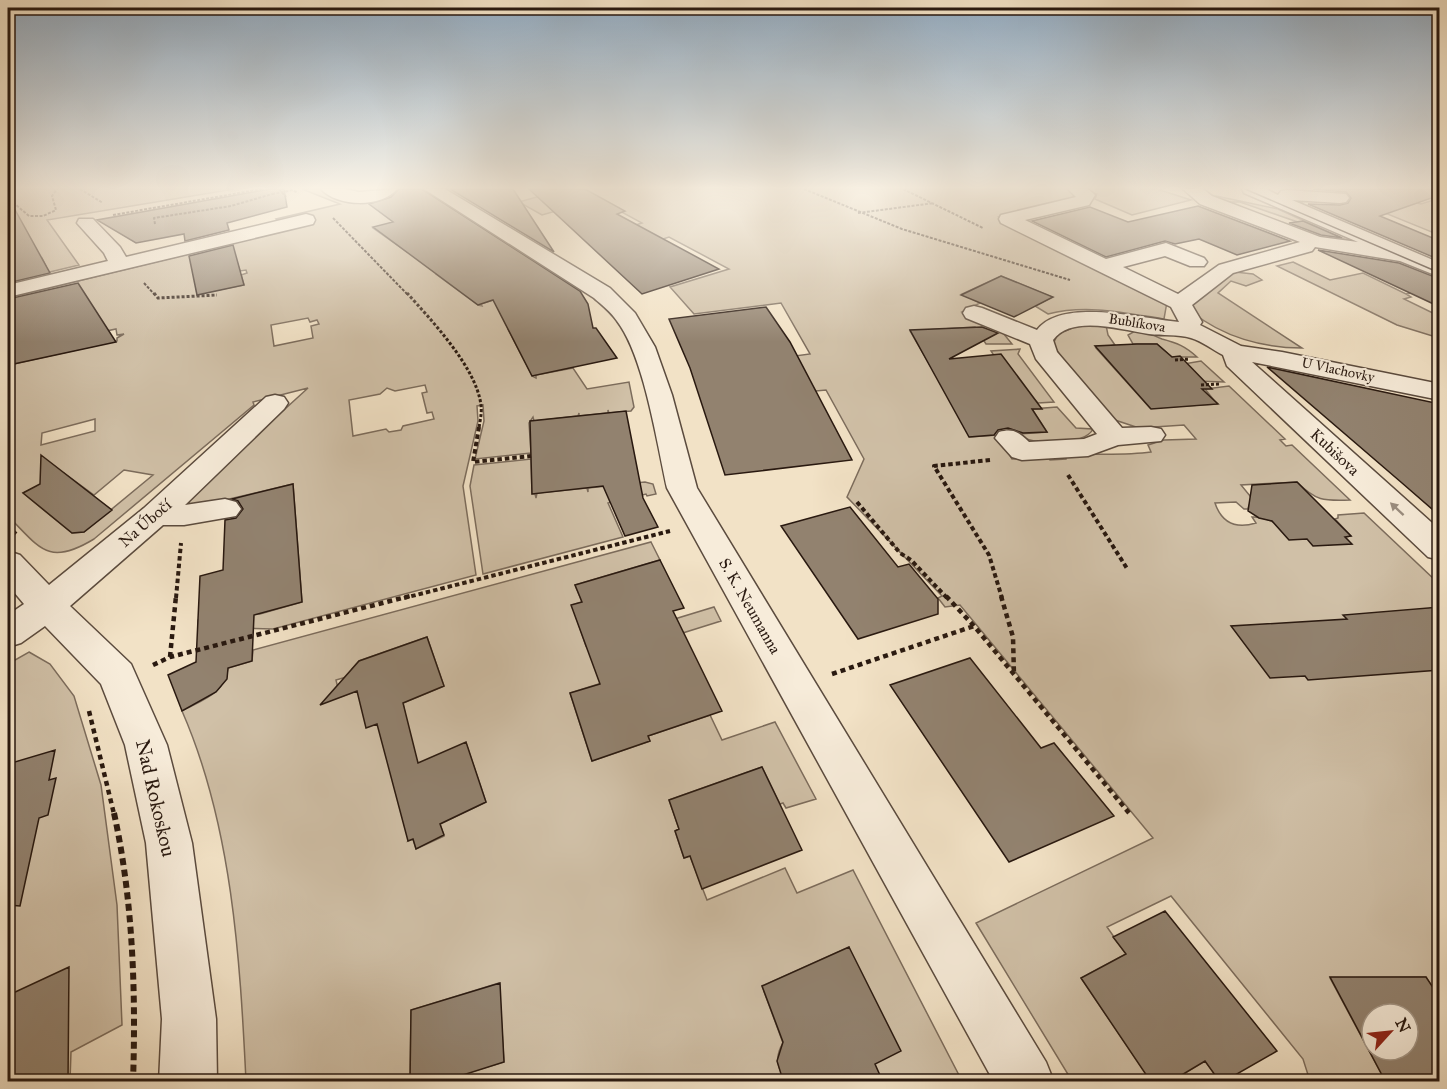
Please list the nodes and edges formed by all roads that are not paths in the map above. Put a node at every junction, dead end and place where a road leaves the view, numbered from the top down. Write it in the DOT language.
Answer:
graph roads {
  1 [pos="102,240"];
  2 [pos="213,240"];
  3 [pos="515,240"];
  4 [pos="1051,240"];
  5 [pos="1310,240"];
  6 [pos="1372,240"];
  7 [pos="1305,247"];
  8 [pos="1407,256"];
  9 [pos="1197,262"];
  10 [pos="120,264"];
  11 [pos="1105,266"];
  12 [pos="1440,271"];
  13 [pos="8,291"];
  14 [pos="1180,303"];
  15 [pos="974,313"];
  16 [pos="1196,331"];
  17 [pos="1041,340"];
  18 [pos="1235,352"];
  19 [pos="1440,392"];
  20 [pos="275,403"];
  21 [pos="1151,435"];
  22 [pos="1114,437"];
  23 [pos="1001,449"];
  24 [pos="225,509"];
  25 [pos="155,515"];
  26 [pos="1440,549"];
  27 [pos="8,563"];
  28 [pos="47,606"];
  29 [pos="8,633"];
  30 [pos="188,1082"];
  31 [pos="1026,1082"];
  1 -- 10 [label="street"];
  2 -- 10 [label="street"];
  3 -- 31 [label="street, S. K. Neumanna"];
  4 -- 11 [label="street"];
  5 -- 8 [label="street"];
  6 -- 8 [label="street"];
  7 -- 14 [label="street"];
  8 -- 12 [label="street"];
  9 -- 11 [label="street"];
  10 -- 13 [label="street"];
  11 -- 14 [label="street"];
  14 -- 16 [label="street"];
  15 -- 17 [label="street"];
  16 -- 17 [label="street, Bublíkova"];
  16 -- 18 [label="street, Bublíkova"];
  17 -- 22 [label="street"];
  18 -- 19 [label="street, U Vlachovky"];
  26 -- 18 [label="street, Kubišova, one-way"];
  20 -- 25 [label="street, Na Úbočí"];
  21 -- 22 [label="street"];
  22 -- 23 [label="street"];
  24 -- 25 [label="street"];
  25 -- 28 [label="street, Na Úbočí"];
  27 -- 28 [label="street, Nad Rokoskou"];
  28 -- 29 [label="street, Na Úbočí"];
  28 -- 30 [label="street, Nad Rokoskou"];
}
